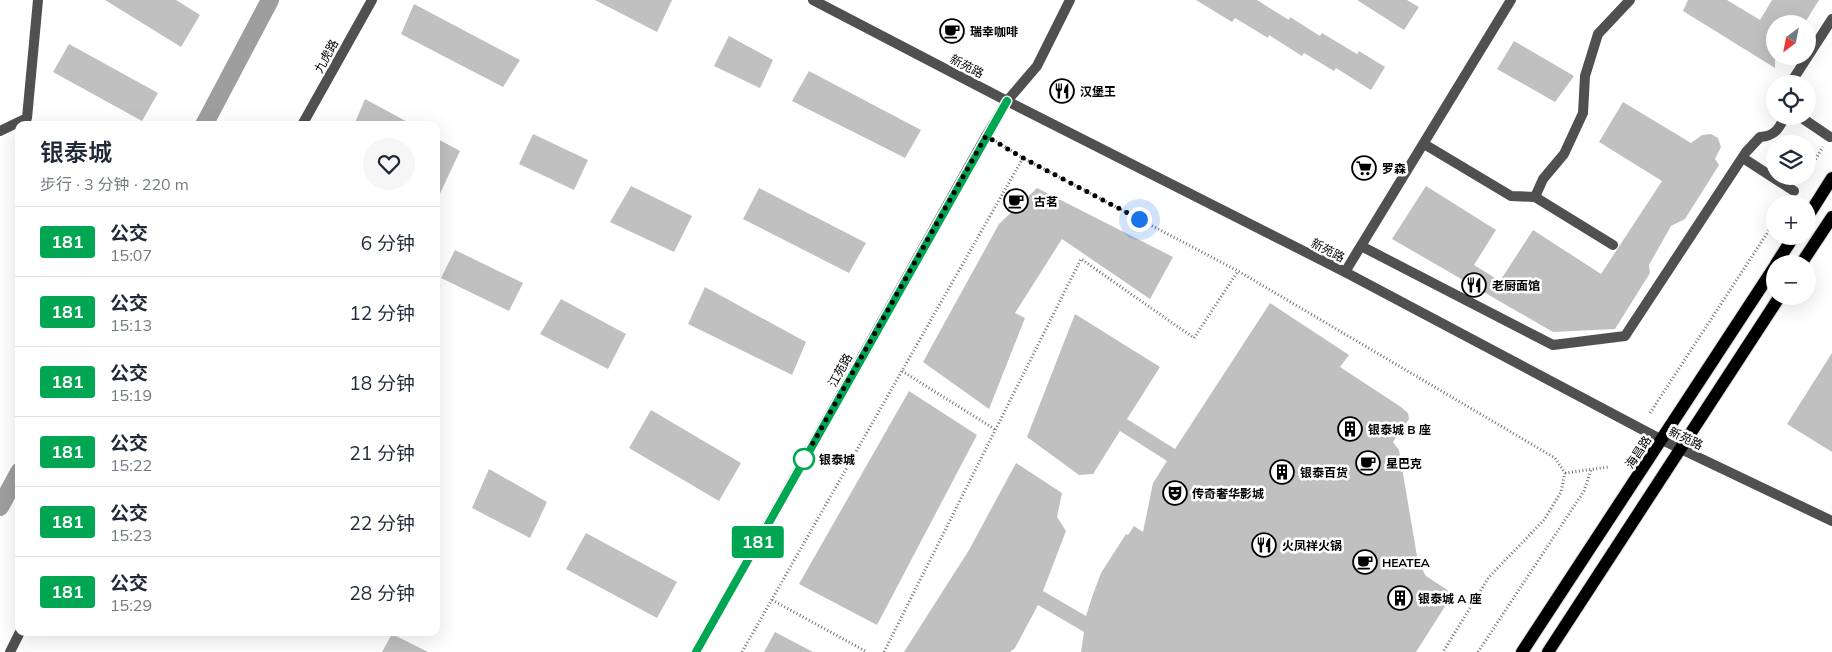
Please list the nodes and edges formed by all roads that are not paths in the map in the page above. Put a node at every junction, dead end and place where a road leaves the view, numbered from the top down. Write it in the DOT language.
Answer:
graph roads {
  1 [pos="38,0"];
  2 [pos="372,0"];
  3 [pos="813,0"];
  4 [pos="1070,0"];
  5 [pos="1512,0"];
  6 [pos="1630,0"];
  7 [pos="1832,19"];
  8 [pos="1796,75"];
  9 [pos="1007,101"];
  10 [pos="20,121"];
  11 [pos="304,121"];
  12 [pos="15,124"];
  13 [pos="1780,125"];
  14 [pos="1812,125"];
  15 [pos="0,131"];
  16 [pos="1830,137"];
  17 [pos="1424,144"];
  18 [pos="1742,158"];
  19 [pos="1832,178"];
  20 [pos="1794,191"];
  21 [pos="1536,197"];
  22 [pos="1816,203"];
  23 [pos="1832,217"];
  24 [pos="1613,245"];
  25 [pos="1361,246"];
  26 [pos="1807,255"];
  27 [pos="1345,272"];
  28 [pos="1766,280"];
  29 [pos="1774,305"];
  30 [pos="1662,440"];
  31 [pos="1680,449"];
  32 [pos="1832,521"];
  33 [pos="18,636"];
  34 [pos="10,652"];
  35 [pos="696,652"];
  36 [pos="1522,652"];
  37 [pos="1548,652"];
  1 -- 10 [label="street"];
  2 -- 11 [label="street, 九虎路"];
  3 -- 9 [label="street, 新苑路"];
  4 -- 9 [label="street, 江苑路"];
  5 -- 17 [label="street"];
  6 -- 21 [label="street"];
  7 -- 8 [label="street"];
  9 -- 27 [label="street, 新苑路"];
  9 -- 35 [label="street, 江苑路"];
  12 -- 15 [label="street"];
  13 -- 18 [label="street"];
  14 -- 16 [label="street"];
  17 -- 21 [label="street"];
  17 -- 25 [label="street"];
  18 -- 20 [label="street"];
  18 -- 25 [label="street"];
  19 -- 22 [label="main road"];
  21 -- 24 [label="street"];
  23 -- 26 [label="main road"];
  25 -- 27 [label="street"];
  27 -- 30 [label="street, 新苑路"];
  28 -- 30 [label="main road, 海昌路"];
  29 -- 31 [label="main road"];
  30 -- 31 [label="street, 新苑路"];
  30 -- 36 [label="main road, 海昌路"];
  31 -- 32 [label="street, 新苑路"];
  31 -- 37 [label="main road"];
  33 -- 34 [label="street"];
}
